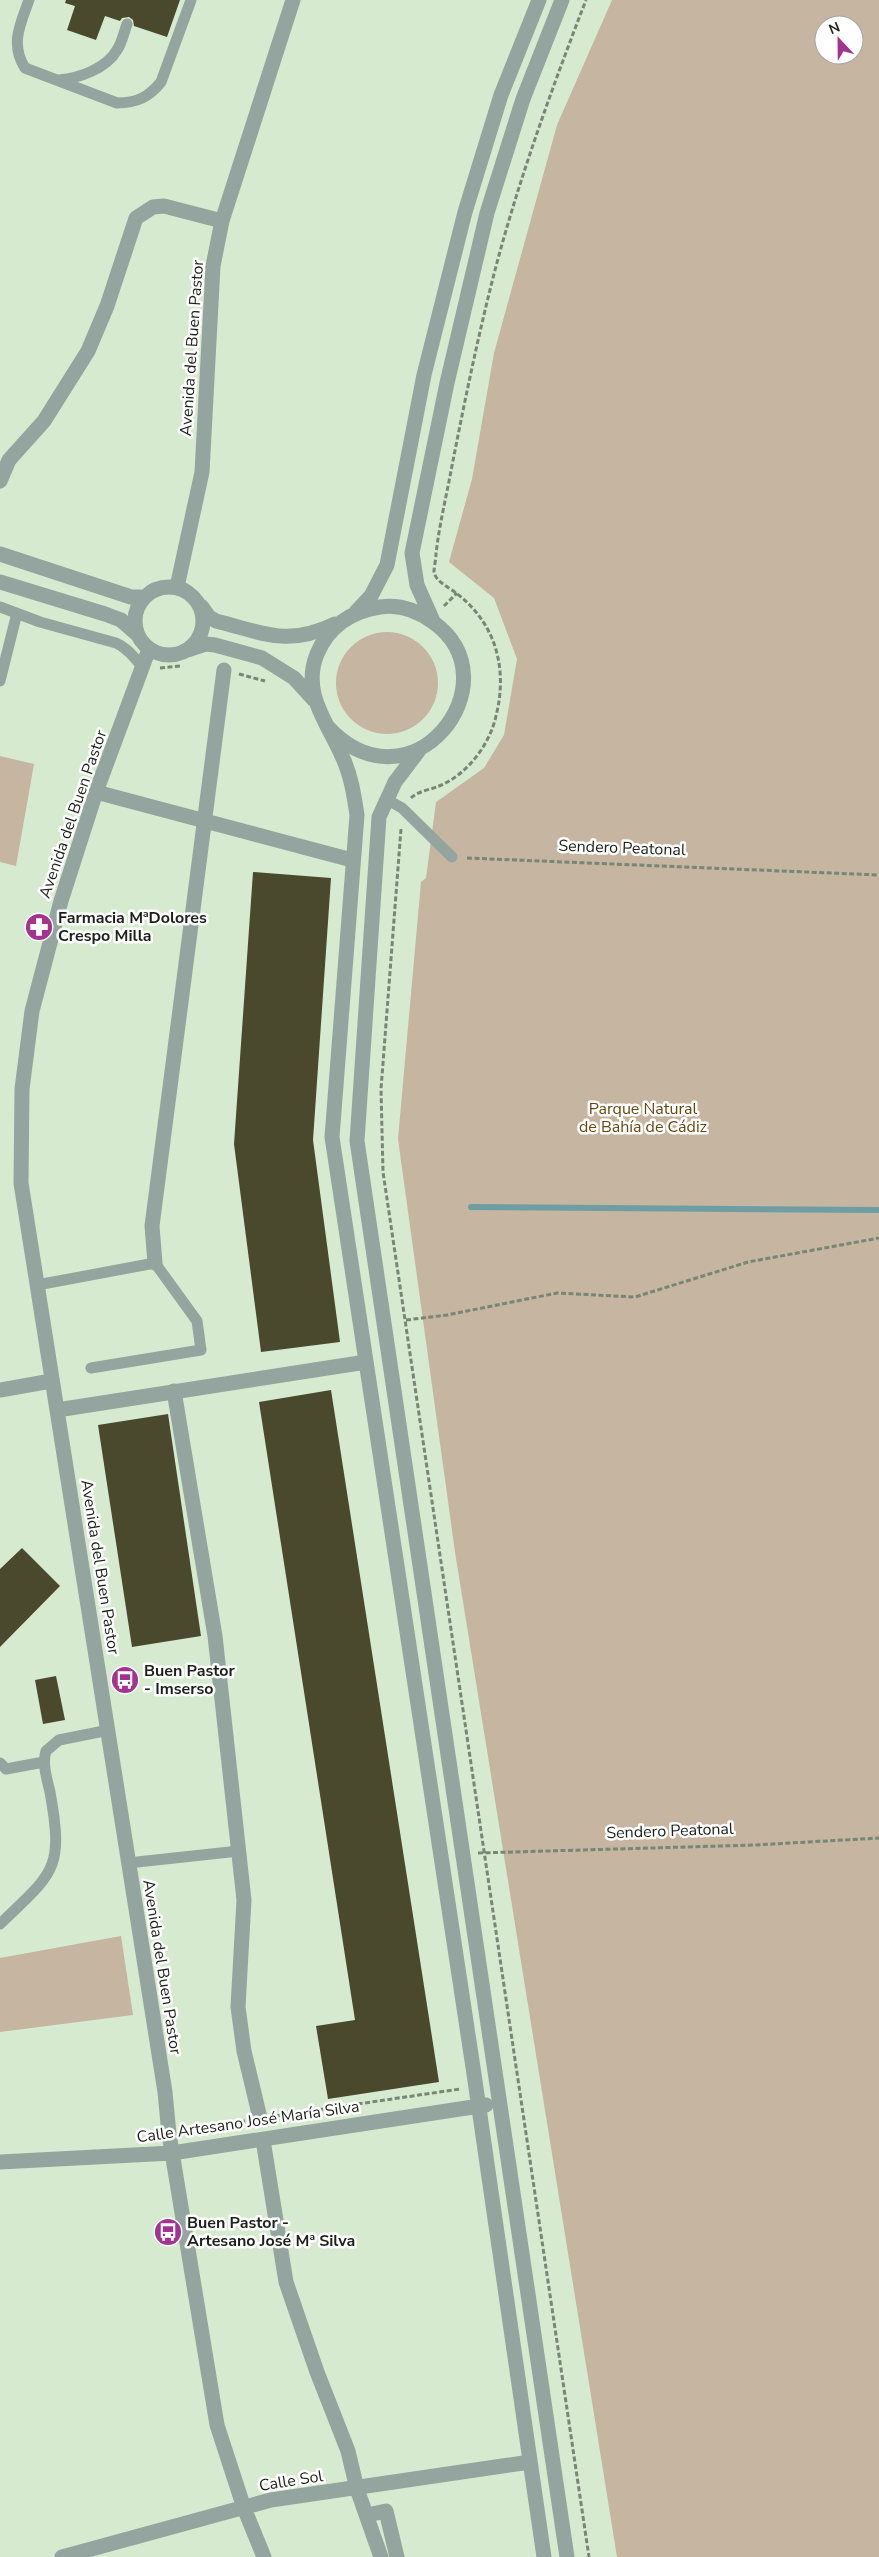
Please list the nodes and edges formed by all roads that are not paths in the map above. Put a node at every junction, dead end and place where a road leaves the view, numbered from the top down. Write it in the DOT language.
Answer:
graph roads {
  1 [pos="29,0"];
  2 [pos="191,0"];
  3 [pos="293,0"];
  4 [pos="539,0"];
  5 [pos="562,0"];
  6 [pos="127,24"];
  7 [pos="55,80"];
  8 [pos="222,221"];
  9 [pos="0,481"];
  10 [pos="0,554"];
  11 [pos="0,582"];
  12 [pos="177,587"];
  13 [pos="144,597"];
  14 [pos="0,607"];
  15 [pos="202,607"];
  16 [pos="16,613"];
  17 [pos="437,616"];
  18 [pos="348,617"];
  19 [pos="137,634"];
  20 [pos="149,649"];
  21 [pos="187,650"];
  22 [pos="143,667"];
  23 [pos="224,670"];
  24 [pos="0,681"];
  25 [pos="314,700"];
  26 [pos="327,726"];
  27 [pos="420,749"];
  28 [pos="96,792"];
  29 [pos="386,799"];
  30 [pos="204,821"];
  31 [pos="452,858"];
  32 [pos="352,860"];
  33 [pos="155,1263"];
  34 [pos="36,1285"];
  35 [pos="366,1362"];
  36 [pos="90,1368"];
  37 [pos="51,1381"];
  38 [pos="0,1390"];
  39 [pos="174,1391"];
  40 [pos="57,1410"];
  41 [pos="109,1730"];
  42 [pos="44,1762"];
  43 [pos="0,1763"];
  44 [pos="240,1851"];
  45 [pos="128,1863"];
  46 [pos="0,1924"];
  47 [pos="500,2103"];
  48 [pos="478,2106"];
  49 [pos="260,2118"];
  50 [pos="263,2140"];
  51 [pos="172,2153"];
  52 [pos="0,2162"];
  53 [pos="530,2462"];
  54 [pos="357,2489"];
  55 [pos="244,2508"];
  56 [pos="367,2515"];
  57 [pos="62,2557"];
  58 [pos="264,2557"];
  59 [pos="381,2557"];
  60 [pos="398,2557"];
  61 [pos="544,2557"];
  62 [pos="567,2557"];
  1 -- 7 [label="lane"];
  2 -- 7 [label="lane"];
  3 -- 8 [label="street, Avenida del Buen Pastor"];
  4 -- 18 [label="street"];
  5 -- 17 [label="street"];
  6 -- 7 [label="lane"];
  8 -- 9 [label="street"];
  8 -- 12 [label="street, Avenida del Buen Pastor"];
  10 -- 13 [label="street"];
  11 -- 19 [label="street"];
  12 -- 13 [label="street"];
  12 -- 15 [label="street"];
  13 -- 19 [label="street"];
  14 -- 16 [label="lane"];
  15 -- 18 [label="street"];
  15 -- 21 [label="street"];
  16 -- 22 [label="lane"];
  16 -- 24 [label="lane"];
  17 -- 18 [label="street"];
  17 -- 27 [label="street"];
  18 -- 25 [label="street"];
  19 -- 20 [label="street"];
  20 -- 21 [label="street"];
  20 -- 22 [label="street, Avenida del Buen Pastor"];
  21 -- 25 [label="street"];
  22 -- 28 [label="street, Avenida del Buen Pastor"];
  23 -- 30 [label="street"];
  25 -- 26 [label="street"];
  26 -- 27 [label="street"];
  26 -- 32 [label="street"];
  27 -- 29 [label="street"];
  28 -- 30 [label="street"];
  28 -- 34 [label="street, Avenida del Buen Pastor"];
  29 -- 31 [label="lane"];
  29 -- 47 [label="street"];
  30 -- 32 [label="street"];
  30 -- 33 [label="street"];
  32 -- 35 [label="street"];
  33 -- 34 [label="lane"];
  33 -- 36 [label="lane"];
  34 -- 37 [label="street, Avenida del Buen Pastor"];
  35 -- 39 [label="street"];
  35 -- 48 [label="street"];
  37 -- 38 [label="street"];
  37 -- 40 [label="street, Avenida del Buen Pastor"];
  39 -- 40 [label="street"];
  39 -- 44 [label="street"];
  40 -- 41 [label="street, Avenida del Buen Pastor"];
  41 -- 42 [label="lane"];
  41 -- 45 [label="street, Avenida del Buen Pastor"];
  42 -- 43 [label="lane"];
  42 -- 46 [label="lane"];
  44 -- 45 [label="lane"];
  44 -- 49 [label="street"];
  45 -- 51 [label="street, Avenida del Buen Pastor"];
  47 -- 48 [label="street, Calle Artesano José María Silva"];
  47 -- 62 [label="street"];
  48 -- 50 [label="street, Calle Artesano José María Silva"];
  48 -- 53 [label="street"];
  50 -- 51 [label="street, Calle Artesano José María Silva"];
  50 -- 54 [label="street"];
  51 -- 52 [label="street, Calle Artesano José María Silva"];
  51 -- 55 [label="street, Avenida del Buen Pastor"];
  53 -- 54 [label="street, Calle Sol"];
  53 -- 61 [label="street"];
  54 -- 55 [label="street, Calle Sol"];
  54 -- 56 [label="street"];
  55 -- 57 [label="street, Calle Sol"];
  55 -- 58 [label="street, Avenida del Buen Pastor"];
  56 -- 59 [label="street"];
  56 -- 60 [label="street"];
}
